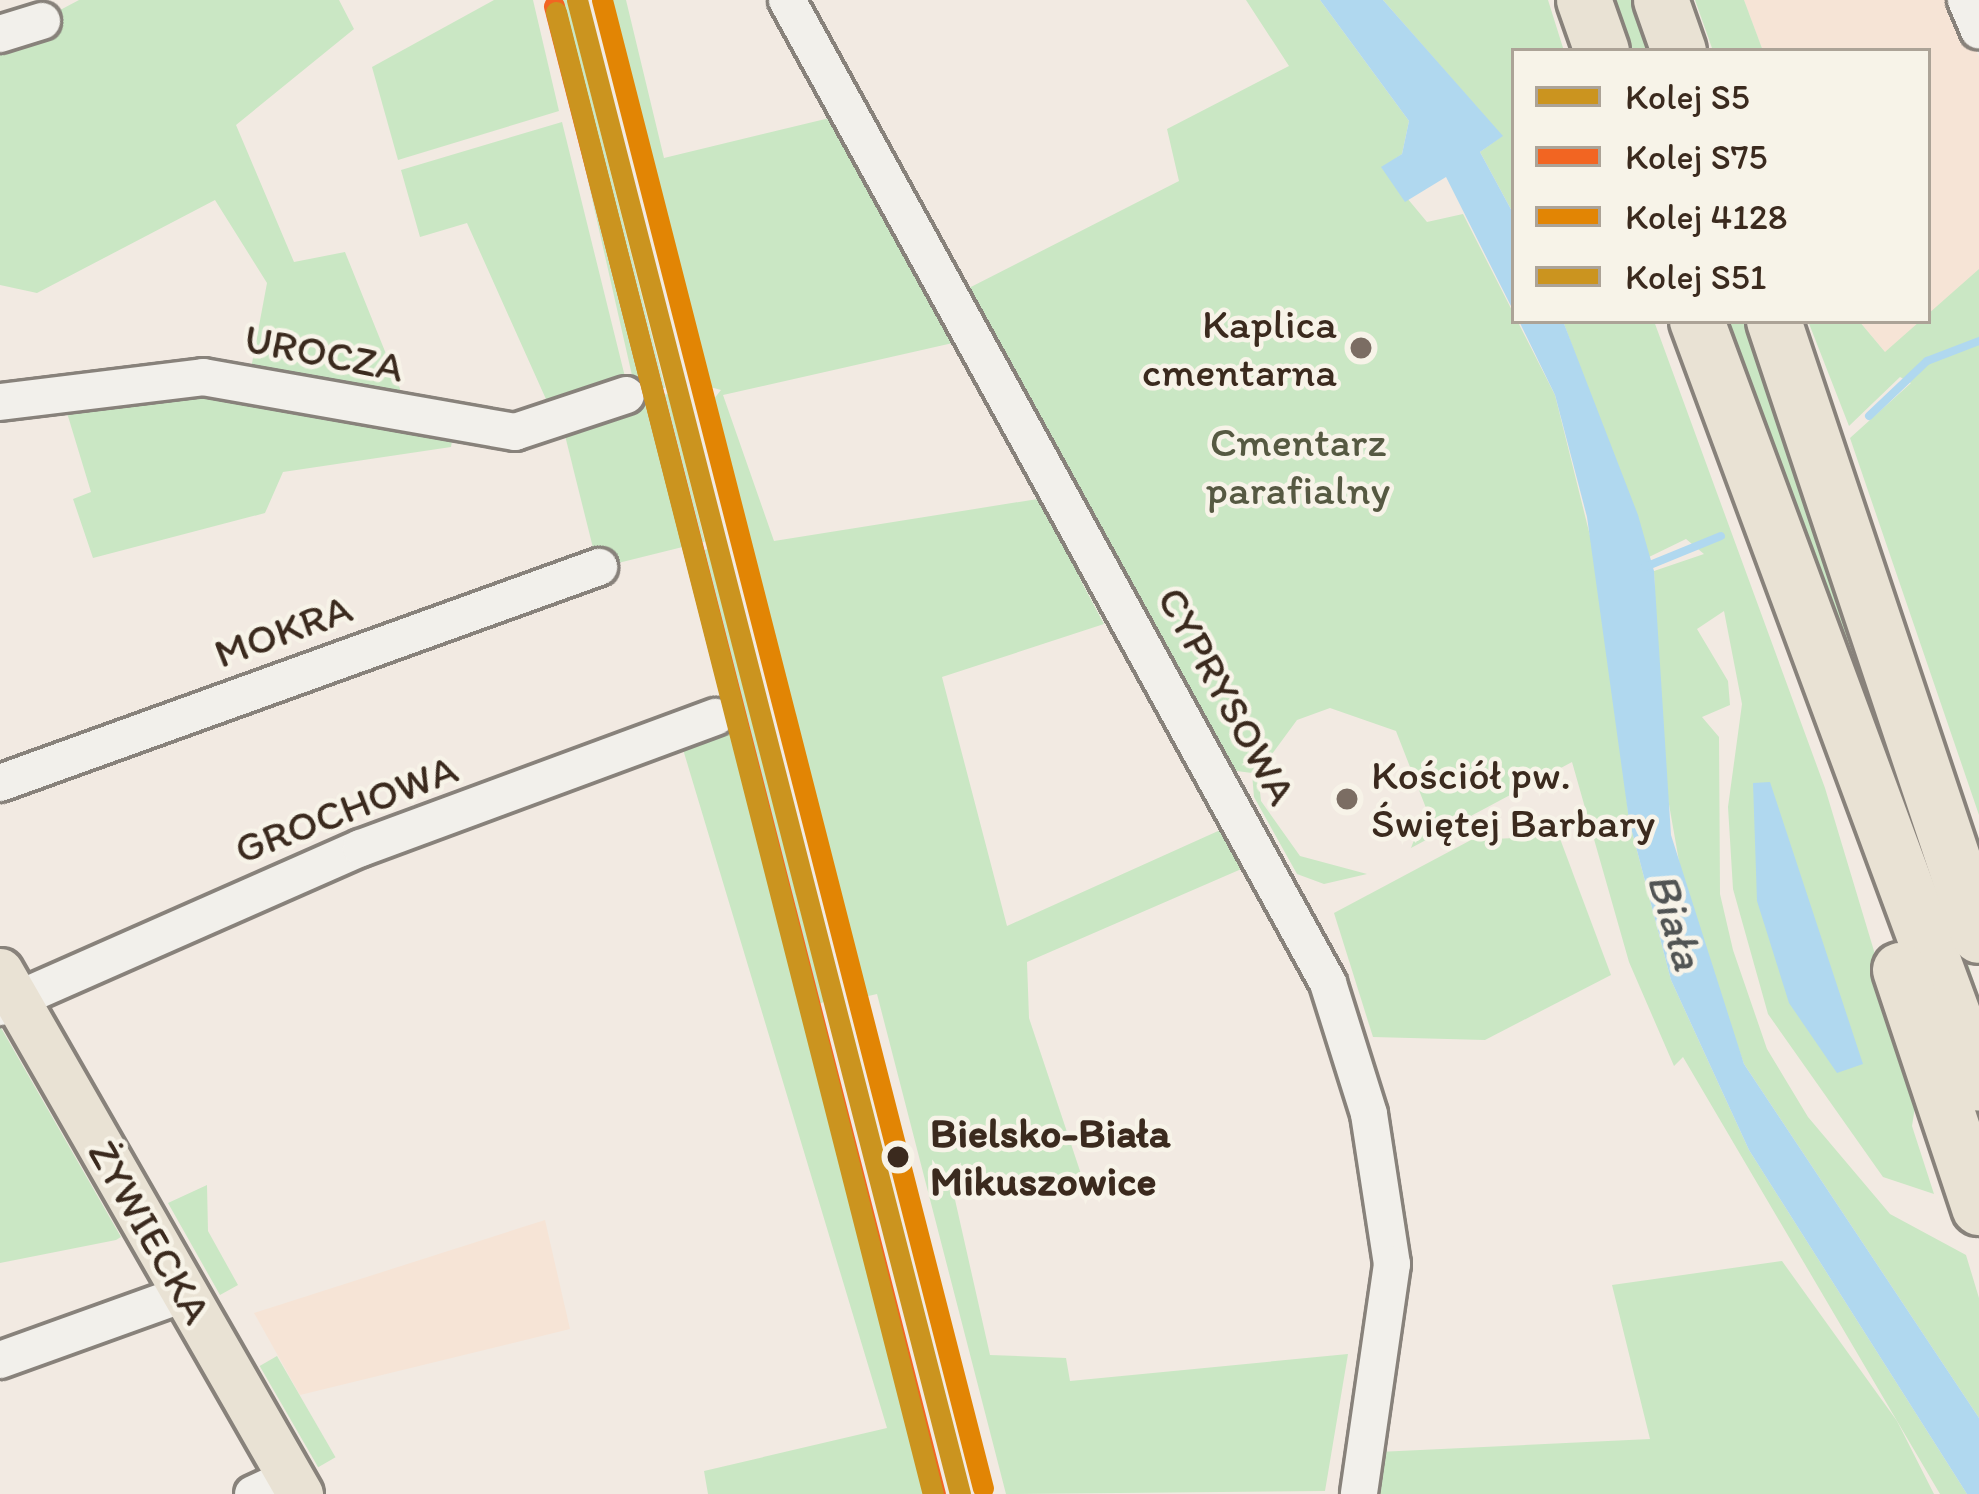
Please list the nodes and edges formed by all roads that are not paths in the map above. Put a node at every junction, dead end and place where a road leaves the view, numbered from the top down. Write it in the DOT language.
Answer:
graph roads {
  1 [pos="787,0"];
  2 [pos="1584,0"];
  3 [pos="1661,0"];
  4 [pos="1966,0"];
  5 [pos="42,21"];
  6 [pos="1979,30"];
  7 [pos="0,34"];
  8 [pos="1601,48"];
  9 [pos="1678,48"];
  10 [pos="1698,324"];
  11 [pos="1775,324"];
  12 [pos="626,395"];
  13 [pos="0,402"];
  14 [pos="598,567"];
  15 [pos="1802,616"];
  16 [pos="716,717"];
  17 [pos="0,783"];
  18 [pos="1979,935"];
  19 [pos="5,992"];
  20 [pos="1979,1084"];
  21 [pos="1979,1208"];
  22 [pos="186,1293"];
  23 [pos="0,1360"];
  24 [pos="281,1488"];
  25 [pos="1360,1494"];
  1 -- 25 [label="street, CYPRYSOWA"];
  2 -- 8 [label="highway"];
  3 -- 9 [label="highway"];
  4 -- 6 [label="street"];
  5 -- 7 [label="street"];
  10 -- 15 [label="highway"];
  11 -- 18 [label="highway"];
  12 -- 13 [label="street, UROCZA"];
  14 -- 17 [label="street, MOKRA"];
  15 -- 20 [label="highway"];
  15 -- 21 [label="highway"];
  16 -- 19 [label="street, GROCHOWA"];
  19 -- 22 [label="main road, ŻYWIECKA"];
  22 -- 23 [label="street"];
  22 -- 24 [label="main road, ŻYWIECKA"];
}
